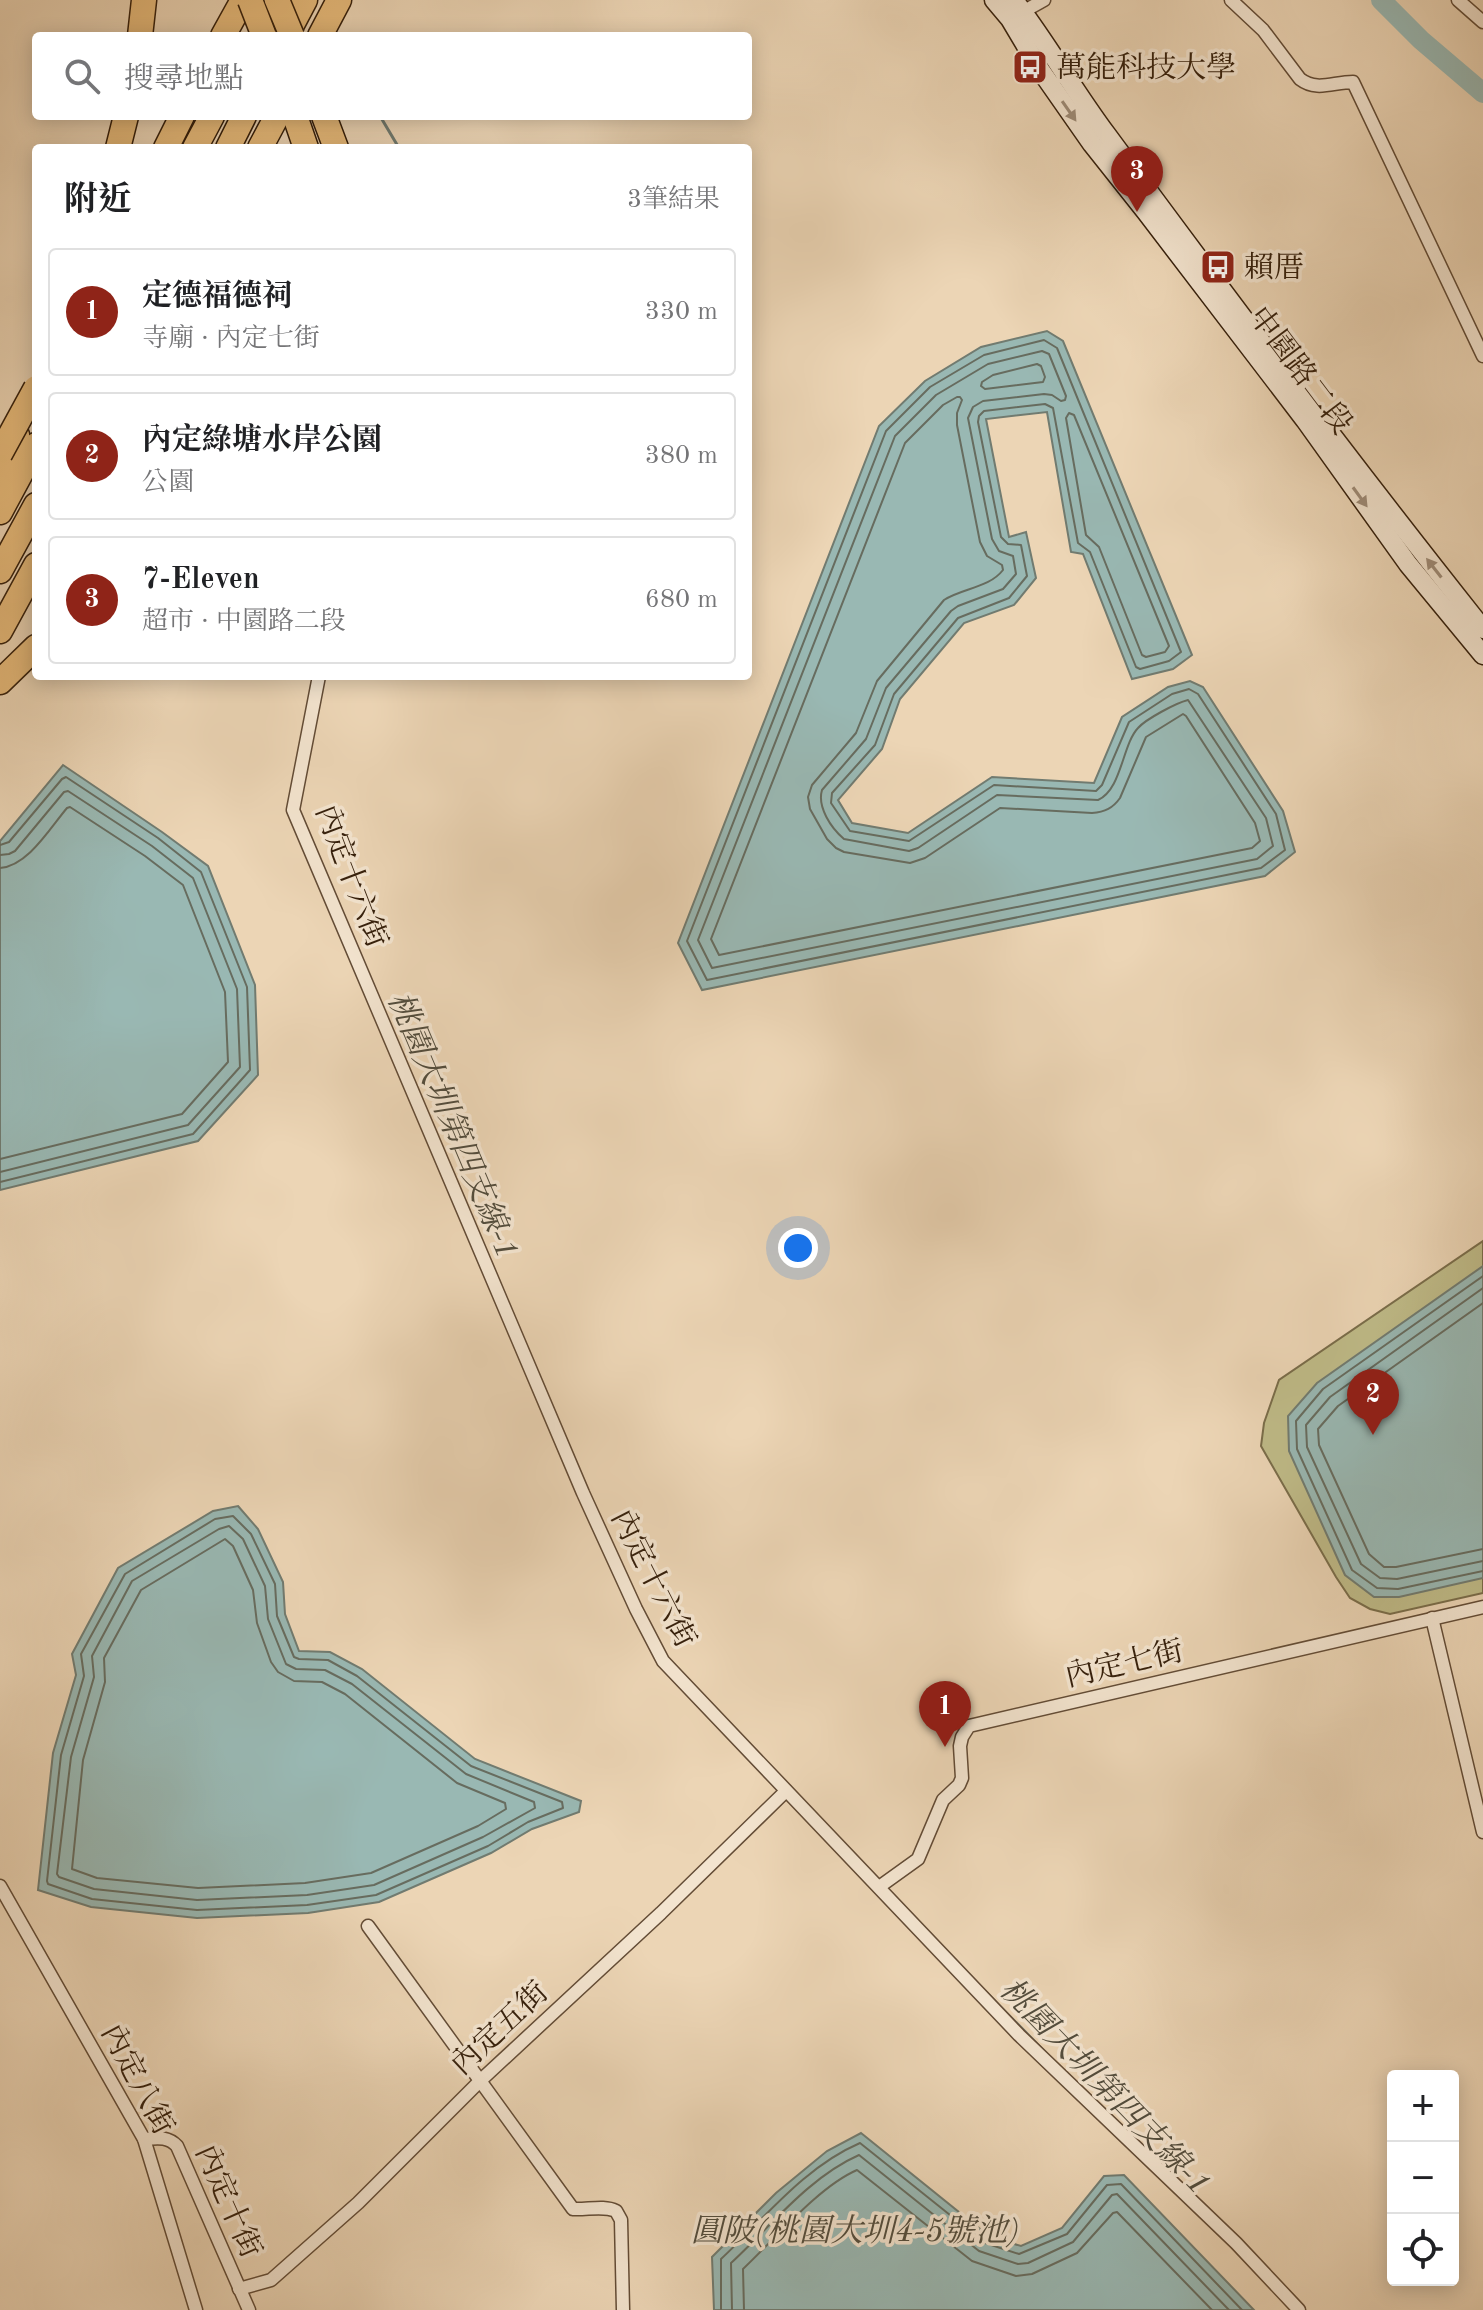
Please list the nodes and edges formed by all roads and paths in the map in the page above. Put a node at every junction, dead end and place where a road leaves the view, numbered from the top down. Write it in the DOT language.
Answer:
graph roads {
  1 [pos="129,0"];
  2 [pos="144,0"];
  3 [pos="243,0"];
  4 [pos="250,0"];
  5 [pos="266,0"];
  6 [pos="276,0"];
  7 [pos="305,0"];
  8 [pos="339,0"];
  9 [pos="994,0"];
  10 [pos="1044,0"];
  11 [pos="1231,0"];
  12 [pos="1458,0"];
  13 [pos="1015,10"];
  14 [pos="1483,22"];
  15 [pos="126,32"];
  16 [pos="140,32"];
  17 [pos="225,32"];
  18 [pos="257,32"];
  19 [pos="262,32"];
  20 [pos="278,32"];
  21 [pos="288,32"];
  22 [pos="291,32"];
  23 [pos="322,32"];
  24 [pos="111,120"];
  25 [pos="125,120"];
  26 [pos="180,120"];
  27 [pos="210,120"];
  28 [pos="242,120"];
  29 [pos="275,120"];
  30 [pos="296,120"];
  31 [pos="312,120"];
  32 [pos="326,120"];
  33 [pos="106,144"];
  34 [pos="119,144"];
  35 [pos="168,144"];
  36 [pos="197,144"];
  37 [pos="230,144"];
  38 [pos="262,144"];
  39 [pos="305,144"];
  40 [pos="320,144"];
  41 [pos="334,144"];
  42 [pos="1483,356"];
  43 [pos="32,395"];
  44 [pos="32,398"];
  45 [pos="32,452"];
  46 [pos="0,454"];
  47 [pos="0,478"];
  48 [pos="0,512"];
  49 [pos="32,512"];
  50 [pos="0,571"];
  51 [pos="32,572"];
  52 [pos="1483,629"];
  53 [pos="0,631"];
  54 [pos="32,651"];
  55 [pos="1483,655"];
  56 [pos="318,680"];
  57 [pos="0,682"];
  58 [pos="1483,1607"];
  59 [pos="1432,1618"];
  60 [pos="786,1791"];
  61 [pos="1483,1832"];
  62 [pos="0,1886"];
  63 [pos="879,1887"];
  64 [pos="368,1926"];
  65 [pos="481,2080"];
  66 [pos="144,2139"];
  67 [pos="239,2289"];
  68 [pos="196,2310"];
  69 [pos="249,2310"];
  70 [pos="623,2310"];
  71 [pos="1299,2310"];
  1 -- 15 [label="highway"];
  2 -- 16 [label="highway"];
  3 -- 17 [label="highway"];
  4 -- 19 [label="highway, bridge"];
  5 -- 20 [label="highway"];
  6 -- 18 [label="highway"];
  6 -- 21 [label="highway, bridge"];
  7 -- 22 [label="highway"];
  8 -- 23 [label="highway"];
  9 -- 13 [label="main road, 中園路二段"];
  10 -- 13 [label="street"];
  11 -- 42 [label="street"];
  12 -- 14 [label="street"];
  52 -- 13 [label="main road, 中園路二段, one-way"];
  13 -- 55 [label="main road, 中園路二段, one-way"];
  24 -- 33 [label="highway"];
  25 -- 34 [label="highway"];
  26 -- 35 [label="highway"];
  27 -- 36 [label="highway"];
  28 -- 37 [label="highway"];
  29 -- 38 [label="highway"];
  30 -- 39 [label="highway"];
  31 -- 40 [label="highway"];
  32 -- 41 [label="highway"];
  43 -- 46 [label="highway, bridge"];
  44 -- 47 [label="highway"];
  45 -- 48 [label="highway"];
  49 -- 50 [label="highway"];
  51 -- 53 [label="highway"];
  54 -- 57 [label="highway"];
  56 -- 60 [label="street, 內定十六街"];
  58 -- 59 [label="street, 內定七街"];
  59 -- 61 [label="street"];
  59 -- 63 [label="street, 內定七街"];
  60 -- 63 [label="street, 內定十六街"];
  60 -- 65 [label="street, 內定五街"];
  62 -- 66 [label="street, 內定八街"];
  63 -- 71 [label="street, 內定十六街"];
  64 -- 65 [label="street"];
  65 -- 67 [label="street, 內定五街"];
  65 -- 70 [label="street"];
  66 -- 67 [label="street, 內定十街"];
  66 -- 68 [label="street, 內定八街"];
  67 -- 69 [label="street, 內定十街"];
}
